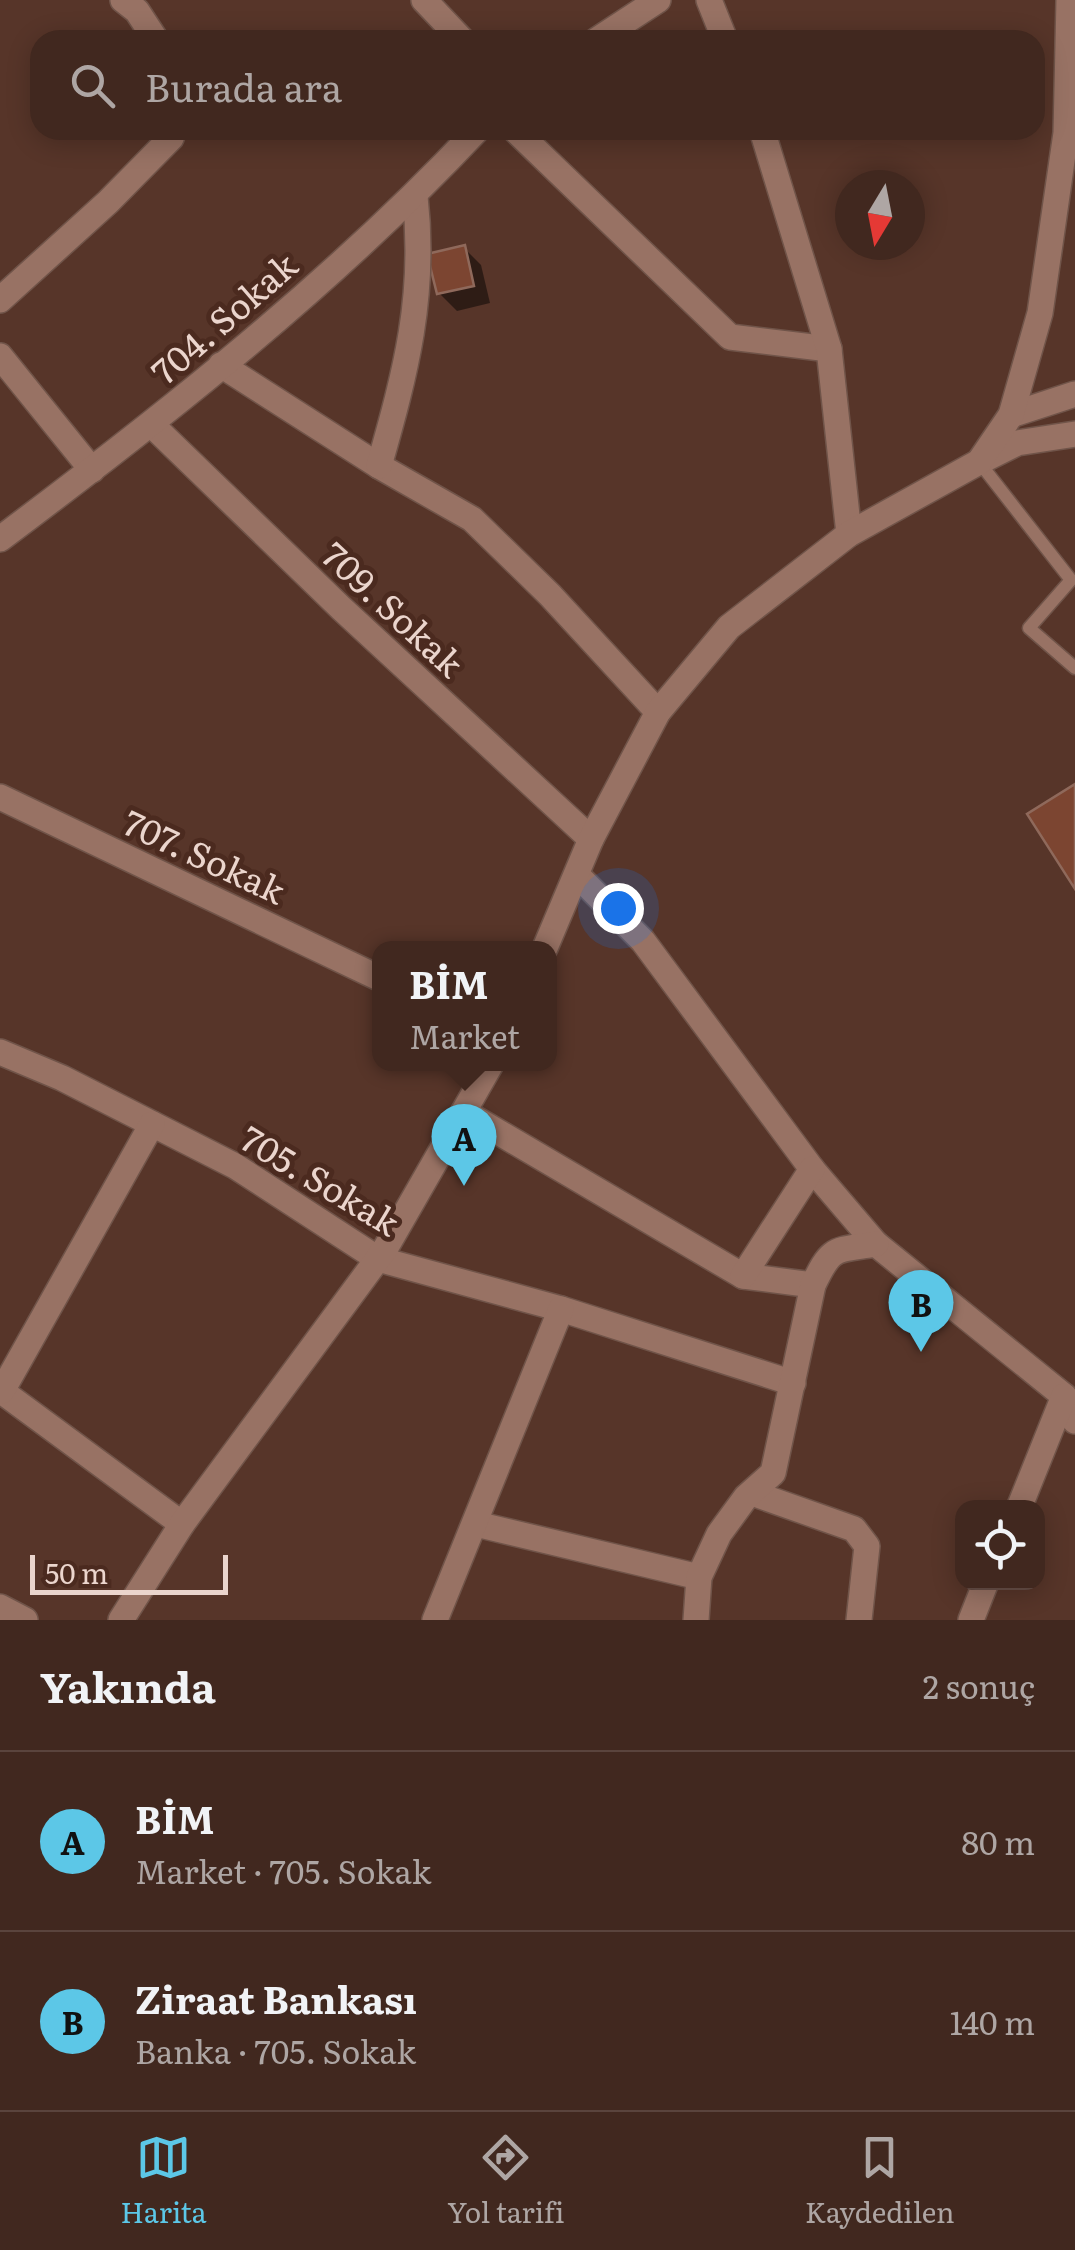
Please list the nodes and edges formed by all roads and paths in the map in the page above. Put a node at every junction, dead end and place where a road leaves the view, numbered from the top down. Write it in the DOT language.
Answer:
graph roads {
  1 [pos="123,0"];
  2 [pos="424,0"];
  3 [pos="658,0"];
  4 [pos="709,0"];
  5 [pos="1069,0"];
  6 [pos="150,30"];
  7 [pos="452,30"];
  8 [pos="612,30"];
  9 [pos="721,30"];
  10 [pos="1071,133"];
  11 [pos="169,140"];
  12 [pos="468,140"];
  13 [pos="525,140"];
  14 [pos="765,140"];
  15 [pos="415,196"];
  16 [pos="0,300"];
  17 [pos="829,349"];
  18 [pos="0,356"];
  19 [pos="221,365"];
  20 [pos="1075,394"];
  21 [pos="1011,415"];
  22 [pos="152,425"];
  23 [pos="1075,434"];
  24 [pos="979,462"];
  25 [pos="379,466"];
  26 [pos="92,470"];
  27 [pos="849,534"];
  28 [pos="0,538"];
  29 [pos="1075,668"];
  30 [pos="658,712"];
  31 [pos="0,797"];
  32 [pos="591,838"];
  33 [pos="578,876"];
  34 [pos="548,941"];
  35 [pos="372,975"];
  36 [pos="0,1052"];
  37 [pos="487,1071"];
  38 [pos="464,1112"];
  39 [pos="152,1124"];
  40 [pos="812,1168"];
  41 [pos="876,1244"];
  42 [pos="378,1258"];
  43 [pos="742,1276"];
  44 [pos="813,1285"];
  45 [pos="560,1309"];
  46 [pos="793,1383"];
  47 [pos="1,1390"];
  48 [pos="1064,1396"];
  49 [pos="1075,1421"];
  50 [pos="752,1492"];
  51 [pos="1021,1500"];
  52 [pos="182,1524"];
  53 [pos="476,1524"];
  54 [pos="699,1577"];
  55 [pos="983,1590"];
  56 [pos="0,1607"];
  57 [pos="24,1620"];
  58 [pos="121,1620"];
  59 [pos="435,1620"];
  60 [pos="696,1620"];
  61 [pos="859,1620"];
  62 [pos="970,1620"];
  1 -- 6 [label="street"];
  2 -- 7 [label="street"];
  3 -- 8 [label="street"];
  4 -- 9 [label="street"];
  5 -- 10 [label="street"];
  10 -- 21 [label="street"];
  11 -- 16 [label="street"];
  12 -- 15 [label="street, 704. Sokak"];
  13 -- 17 [label="street"];
  14 -- 17 [label="street"];
  15 -- 19 [label="street, 704. Sokak"];
  15 -- 25 [label="street"];
  17 -- 27 [label="street"];
  18 -- 26 [label="street"];
  19 -- 22 [label="street, 704. Sokak"];
  19 -- 25 [label="street"];
  20 -- 21 [label="street"];
  21 -- 24 [label="street"];
  22 -- 26 [label="street, 704. Sokak"];
  22 -- 32 [label="street, 709. Sokak"];
  23 -- 24 [label="street"];
  24 -- 27 [label="street"];
  24 -- 29 [label="lane"];
  25 -- 30 [label="street"];
  26 -- 28 [label="street, 704. Sokak"];
  27 -- 30 [label="street"];
  30 -- 32 [label="street"];
  31 -- 35 [label="street, 707. Sokak"];
  32 -- 33 [label="street"];
  33 -- 34 [label="street"];
  33 -- 40 [label="street"];
  36 -- 39 [label="street, 705. Sokak"];
  37 -- 38 [label="street"];
  38 -- 42 [label="street"];
  38 -- 43 [label="street"];
  39 -- 42 [label="street, 705. Sokak"];
  39 -- 47 [label="street"];
  40 -- 41 [label="street"];
  40 -- 43 [label="street"];
  41 -- 44 [label="street"];
  41 -- 48 [label="street"];
  42 -- 45 [label="street, 705. Sokak"];
  42 -- 52 [label="street"];
  43 -- 44 [label="street"];
  44 -- 46 [label="street"];
  45 -- 46 [label="street, 705. Sokak"];
  45 -- 53 [label="street"];
  46 -- 50 [label="street"];
  47 -- 52 [label="street"];
  48 -- 49 [label="street"];
  48 -- 51 [label="street"];
  50 -- 54 [label="street"];
  50 -- 61 [label="street"];
  52 -- 58 [label="street"];
  53 -- 54 [label="street"];
  53 -- 59 [label="street"];
  54 -- 60 [label="street"];
  55 -- 62 [label="street"];
  56 -- 57 [label="street"];
}
